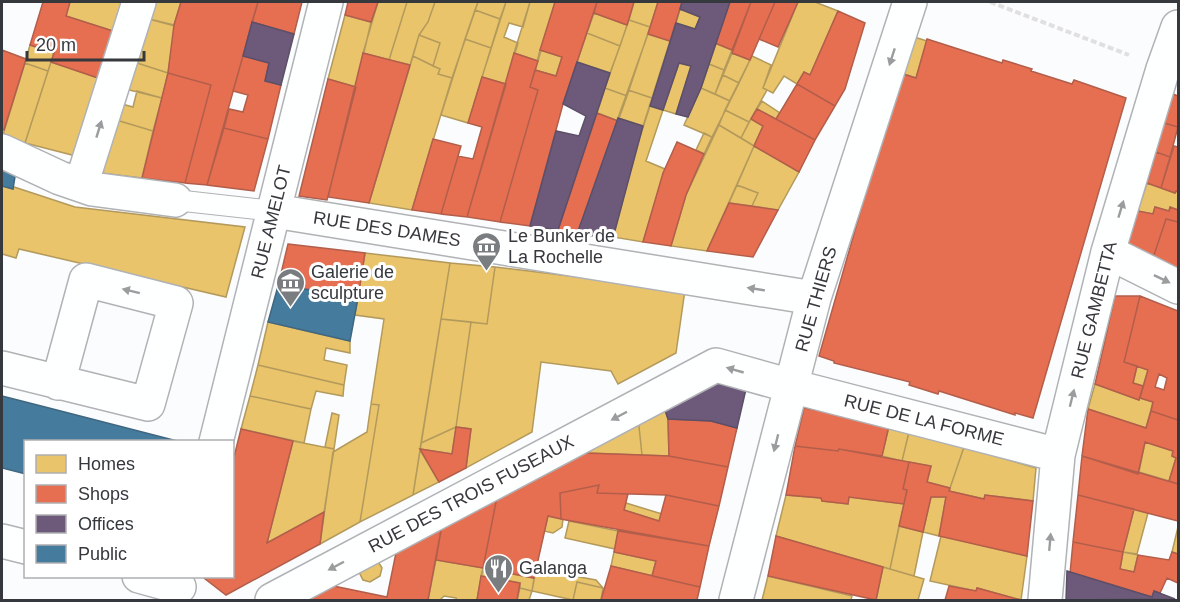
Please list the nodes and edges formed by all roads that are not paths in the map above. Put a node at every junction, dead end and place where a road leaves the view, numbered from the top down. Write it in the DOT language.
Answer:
graph roads {
  1 [pos="139,2"];
  2 [pos="326,2"];
  3 [pos="907,2"];
  4 [pos="1179,27"];
  5 [pos="2,151"];
  6 [pos="81,185"];
  7 [pos="175,200"];
  8 [pos="274,211"];
  9 [pos="1108,252"];
  10 [pos="1179,287"];
  11 [pos="814,298"];
  12 [pos="2,368"];
  13 [pos="58,383"];
  14 [pos="791,386"];
  15 [pos="671,388"];
  16 [pos="216,440"];
  17 [pos="1058,455"];
  18 [pos="2,541"];
  19 [pos="24,546"];
  20 [pos="146,578"];
  21 [pos="179,588"];
  22 [pos="272,600"];
  23 [pos="736,600"];
  24 [pos="1045,600"];
  6 -- 1 [label="street, one-way"];
  2 -- 8 [label="street, RUE AMELOT"];
  3 -- 11 [label="street, RUE THIERS, one-way"];
  9 -- 4 [label="street, RUE GAMBETTA, one-way"];
  5 -- 6 [label="street, RUE DES DAMES"];
  6 -- 7 [label="street, RUE DES DAMES"];
  7 -- 8 [label="lane, RUE DES DAMES"];
  11 -- 8 [label="street, RUE DES DAMES, one-way"];
  8 -- 16 [label="street, RUE AMELOT"];
  9 -- 10 [label="street, one-way"];
  17 -- 9 [label="street, RUE GAMBETTA, one-way"];
  11 -- 14 [label="street, RUE THIERS"];
  12 -- 13 [label="street"];
  13 -- 13 [label="street, one-way"];
  14 -- 15 [label="street, RUE DE LA FORME, one-way"];
  14 -- 17 [label="street, RUE DE LA FORME"];
  14 -- 23 [label="street, RUE THIERS, one-way"];
  15 -- 22 [label="street, RUE DES TROIS FUSEAUX, one-way"];
  24 -- 17 [label="street, RUE GAMBETTA, one-way"];
  18 -- 19 [label="street"];
  20 -- 21 [label="street"];
}
